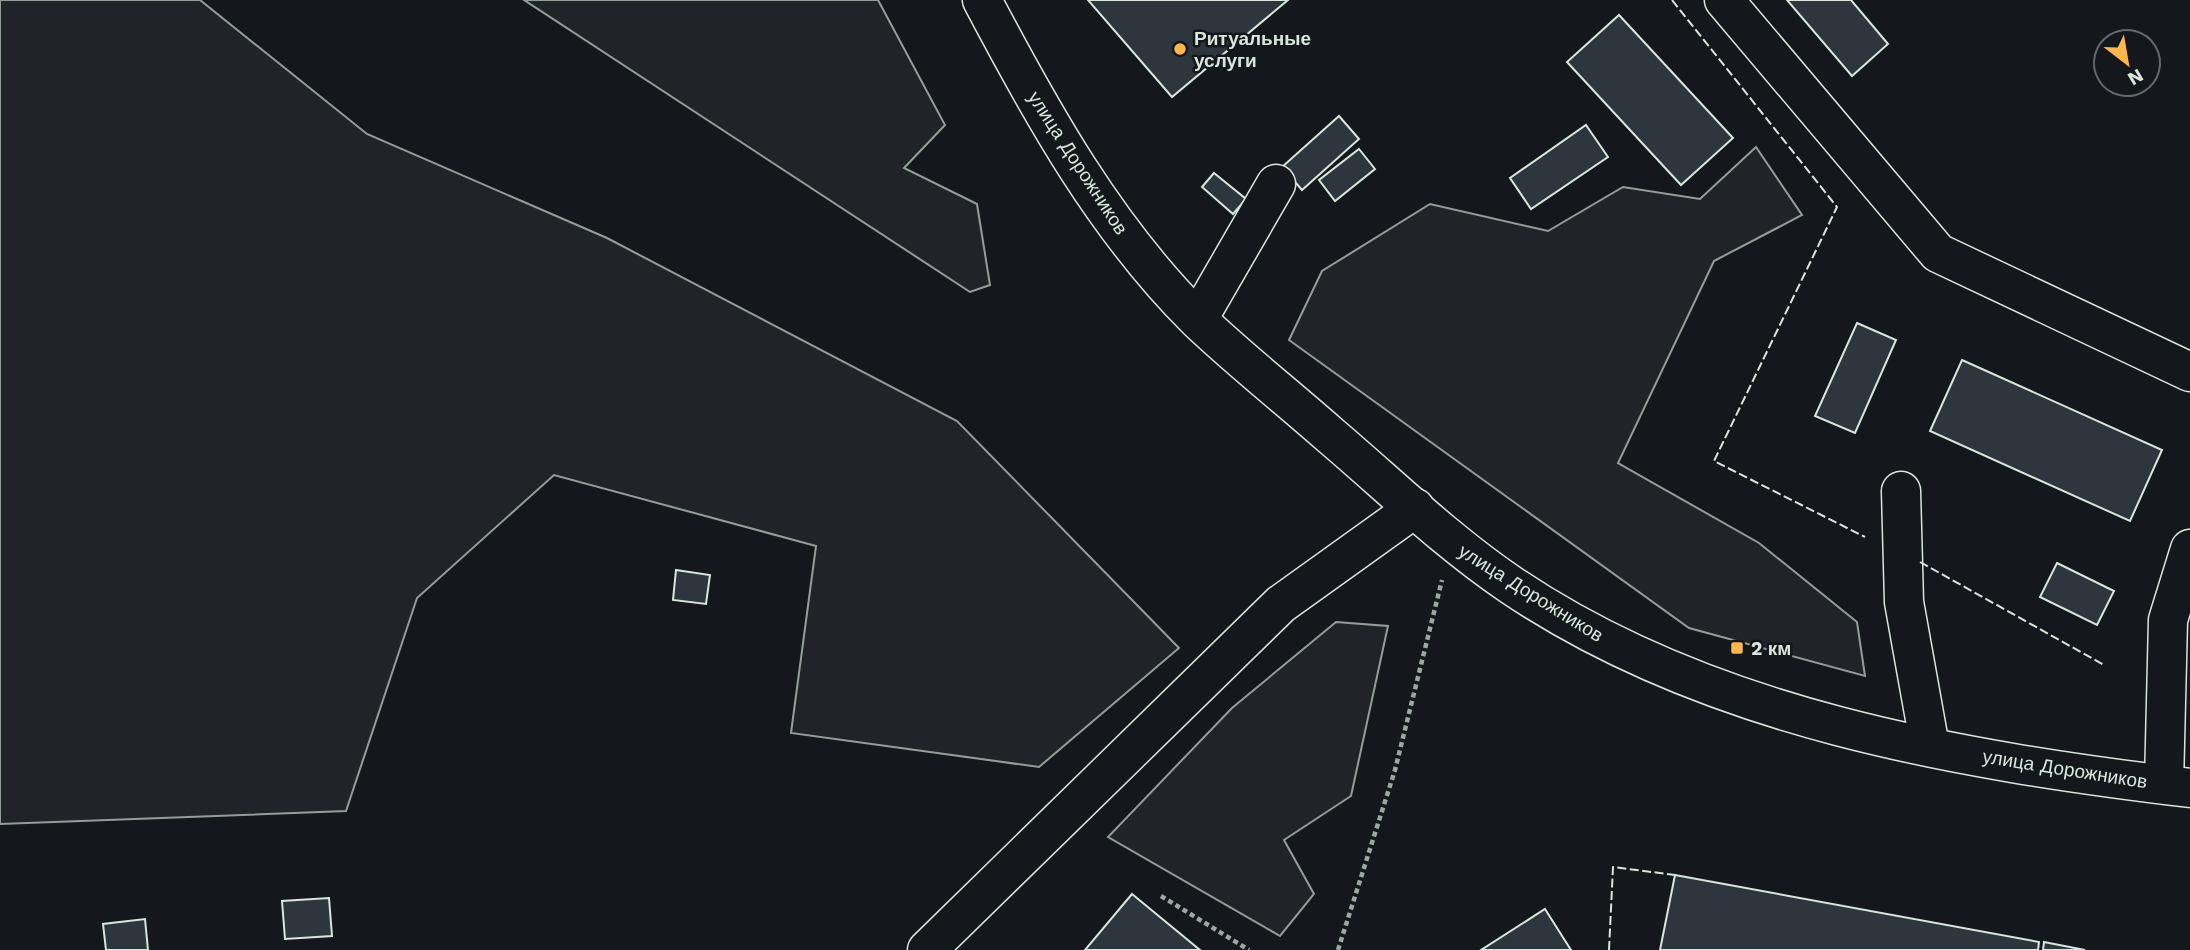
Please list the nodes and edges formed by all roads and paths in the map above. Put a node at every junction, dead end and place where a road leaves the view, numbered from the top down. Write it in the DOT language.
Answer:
graph roads {
  1 [pos="982,0"];
  2 [pos="1724,0"];
  3 [pos="1276,184"];
  4 [pos="1198,319"];
  5 [pos="2190,372"];
  6 [pos="1900,491"];
  7 [pos="1415,508"];
  8 [pos="1451,542"];
  9 [pos="2190,550"];
  10 [pos="1930,747"];
  11 [pos="2177,786"];
  12 [pos="1161,896"];
  13 [pos="928,950"];
  14 [pos="1249,950"];
  15 [pos="1338,950"];
  1 -- 4 [label="street, улица Дорожников"];
  2 -- 5 [label="street"];
  3 -- 4 [label="street"];
  4 -- 7 [label="street, улица Дорожников"];
  6 -- 10 [label="street"];
  7 -- 8 [label="street, улица Дорожников"];
  7 -- 13 [label="street"];
  8 -- 10 [label="street, улица Дорожников"];
  8 -- 15 [label="path"];
  9 -- 11 [label="street"];
  10 -- 11 [label="street, улица Дорожников"];
  12 -- 14 [label="path"];
}
